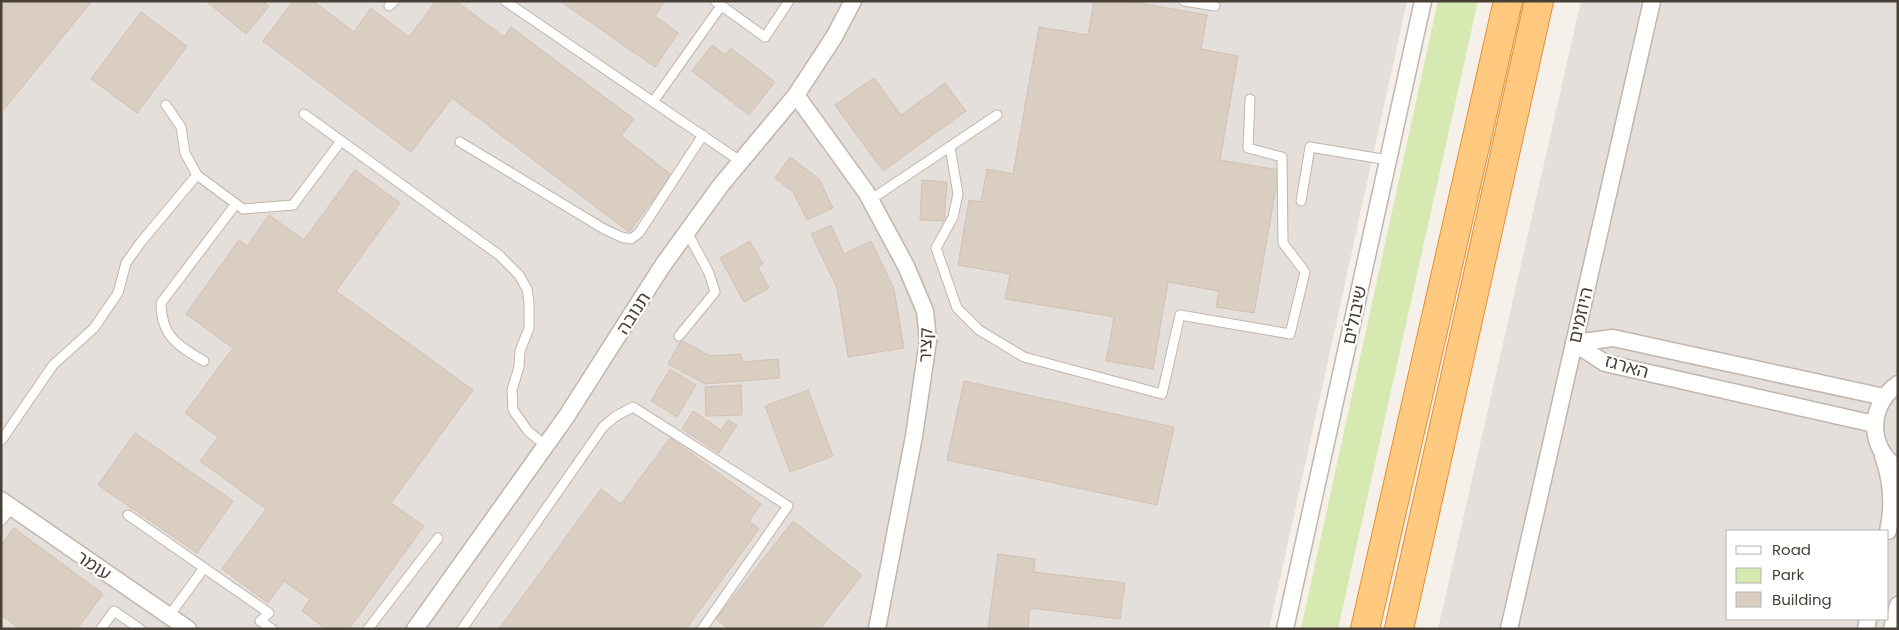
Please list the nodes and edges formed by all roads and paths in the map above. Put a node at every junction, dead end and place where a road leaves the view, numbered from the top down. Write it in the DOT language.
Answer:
graph roads {
  1 [pos="505,1"];
  2 [pos="789,1"];
  3 [pos="853,1"];
  4 [pos="1184,1"];
  5 [pos="1423,1"];
  6 [pos="1508,1"];
  7 [pos="1539,1"];
  8 [pos="1652,1"];
  9 [pos="718,3"];
  10 [pos="1215,6"];
  11 [pos="796,94"];
  12 [pos="1250,99"];
  13 [pos="654,102"];
  14 [pos="166,105"];
  15 [pos="304,114"];
  16 [pos="997,115"];
  17 [pos="703,135"];
  18 [pos="341,141"];
  19 [pos="460,142"];
  20 [pos="950,146"];
  21 [pos="1388,160"];
  22 [pos="740,161"];
  23 [pos="197,175"];
  24 [pos="870,200"];
  25 [pos="1301,201"];
  26 [pos="235,204"];
  27 [pos="687,232"];
  28 [pos="679,336"];
  29 [pos="1574,343"];
  30 [pos="204,361"];
  31 [pos="1898,384"];
  32 [pos="1884,397"];
  33 [pos="1874,424"];
  34 [pos="1,441"];
  35 [pos="546,446"];
  36 [pos="1881,452"];
  37 [pos="1898,468"];
  38 [pos="6,503"];
  39 [pos="128,515"];
  40 [pos="1,521"];
  41 [pos="1888,530"];
  42 [pos="438,538"];
  43 [pos="204,568"];
  44 [pos="1898,605"];
  45 [pos="169,616"];
  46 [pos="185,628"];
  47 [pos="101,629"];
  48 [pos="140,629"];
  49 [pos="272,629"];
  50 [pos="368,629"];
  51 [pos="415,629"];
  52 [pos="462,629"];
  53 [pos="702,629"];
  54 [pos="877,629"];
  55 [pos="1285,629"];
  56 [pos="1365,629"];
  57 [pos="1398,629"];
  58 [pos="1509,629"];
  59 [pos="1892,629"];
  1 -- 13 [label="lane"];
  2 -- 9 [label="lane"];
  3 -- 11 [label="street, תנובה"];
  4 -- 10 [label="lane"];
  5 -- 21 [label="street, שיבולים"];
  6 -- 56 [label="highway"];
  7 -- 57 [label="highway"];
  8 -- 29 [label="street, היוזמים"];
  9 -- 13 [label="lane"];
  11 -- 22 [label="street, תנובה"];
  11 -- 24 [label="street, קציר"];
  12 -- 20 [label="lane"];
  13 -- 17 [label="lane"];
  14 -- 23 [label="lane"];
  15 -- 18 [label="lane"];
  16 -- 20 [label="lane"];
  17 -- 19 [label="lane"];
  17 -- 22 [label="lane"];
  18 -- 26 [label="lane"];
  18 -- 35 [label="lane"];
  20 -- 24 [label="lane"];
  21 -- 25 [label="lane"];
  21 -- 55 [label="street, שיבולים"];
  22 -- 27 [label="street, תנובה"];
  23 -- 26 [label="lane"];
  23 -- 34 [label="lane"];
  24 -- 54 [label="street, קציר"];
  26 -- 30 [label="lane"];
  27 -- 28 [label="lane"];
  27 -- 35 [label="street, תנובה"];
  29 -- 32 [label="street, הארגז"];
  29 -- 33 [label="street, הארגז"];
  29 -- 58 [label="street, היוזמים"];
  31 -- 32 [label="street"];
  32 -- 33 [label="street"];
  33 -- 36 [label="street"];
  35 -- 51 [label="street, תנובה"];
  36 -- 37 [label="street"];
  36 -- 41 [label="street"];
  38 -- 40 [label="lane"];
  38 -- 45 [label="street, עומר"];
  39 -- 43 [label="lane"];
  42 -- 50 [label="lane"];
  43 -- 45 [label="lane"];
  43 -- 49 [label="lane"];
  44 -- 59 [label="street"];
  45 -- 46 [label="street, עומר"];
  47 -- 48 [label="lane"];
  52 -- 53 [label="lane"];
}
